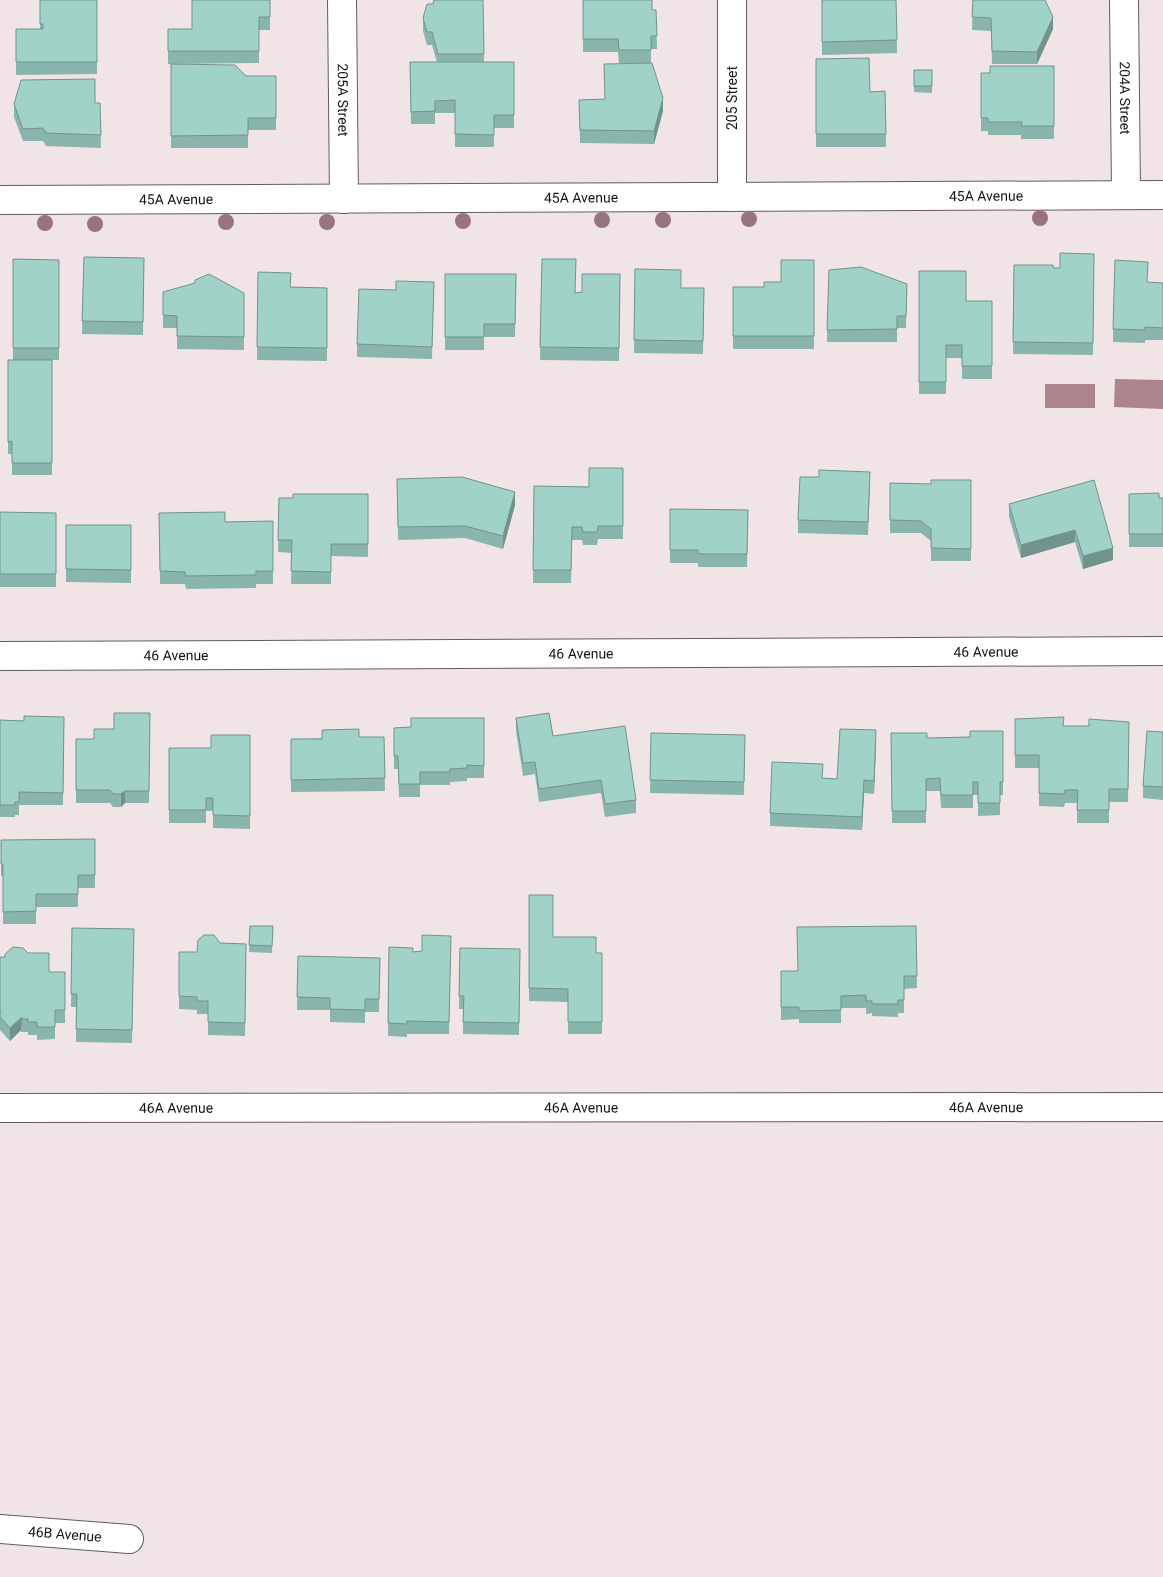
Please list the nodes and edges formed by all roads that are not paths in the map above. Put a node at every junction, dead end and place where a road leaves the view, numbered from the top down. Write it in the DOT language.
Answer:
graph roads {
  1 [pos="342,0"];
  2 [pos="732,0"];
  3 [pos="1124,0"];
  4 [pos="1126,194"];
  5 [pos="1163,194"];
  6 [pos="732,197"];
  7 [pos="344,199"];
  8 [pos="0,200"];
  9 [pos="1163,651"];
  10 [pos="0,656"];
  11 [pos="1163,1107"];
  12 [pos="0,1108"];
  13 [pos="0,1529"];
  14 [pos="129,1539"];
  1 -- 7 [label="street, 205A Street"];
  2 -- 6 [label="street, 205 Street"];
  3 -- 4 [label="street, 204A Street"];
  4 -- 5 [label="street, 45A Avenue"];
  4 -- 6 [label="street, 45A Avenue"];
  6 -- 7 [label="street, 45A Avenue"];
  7 -- 8 [label="street, 45A Avenue"];
  9 -- 10 [label="street, 46 Avenue"];
  11 -- 12 [label="street, 46A Avenue"];
  13 -- 14 [label="street, 46B Avenue"];
}
